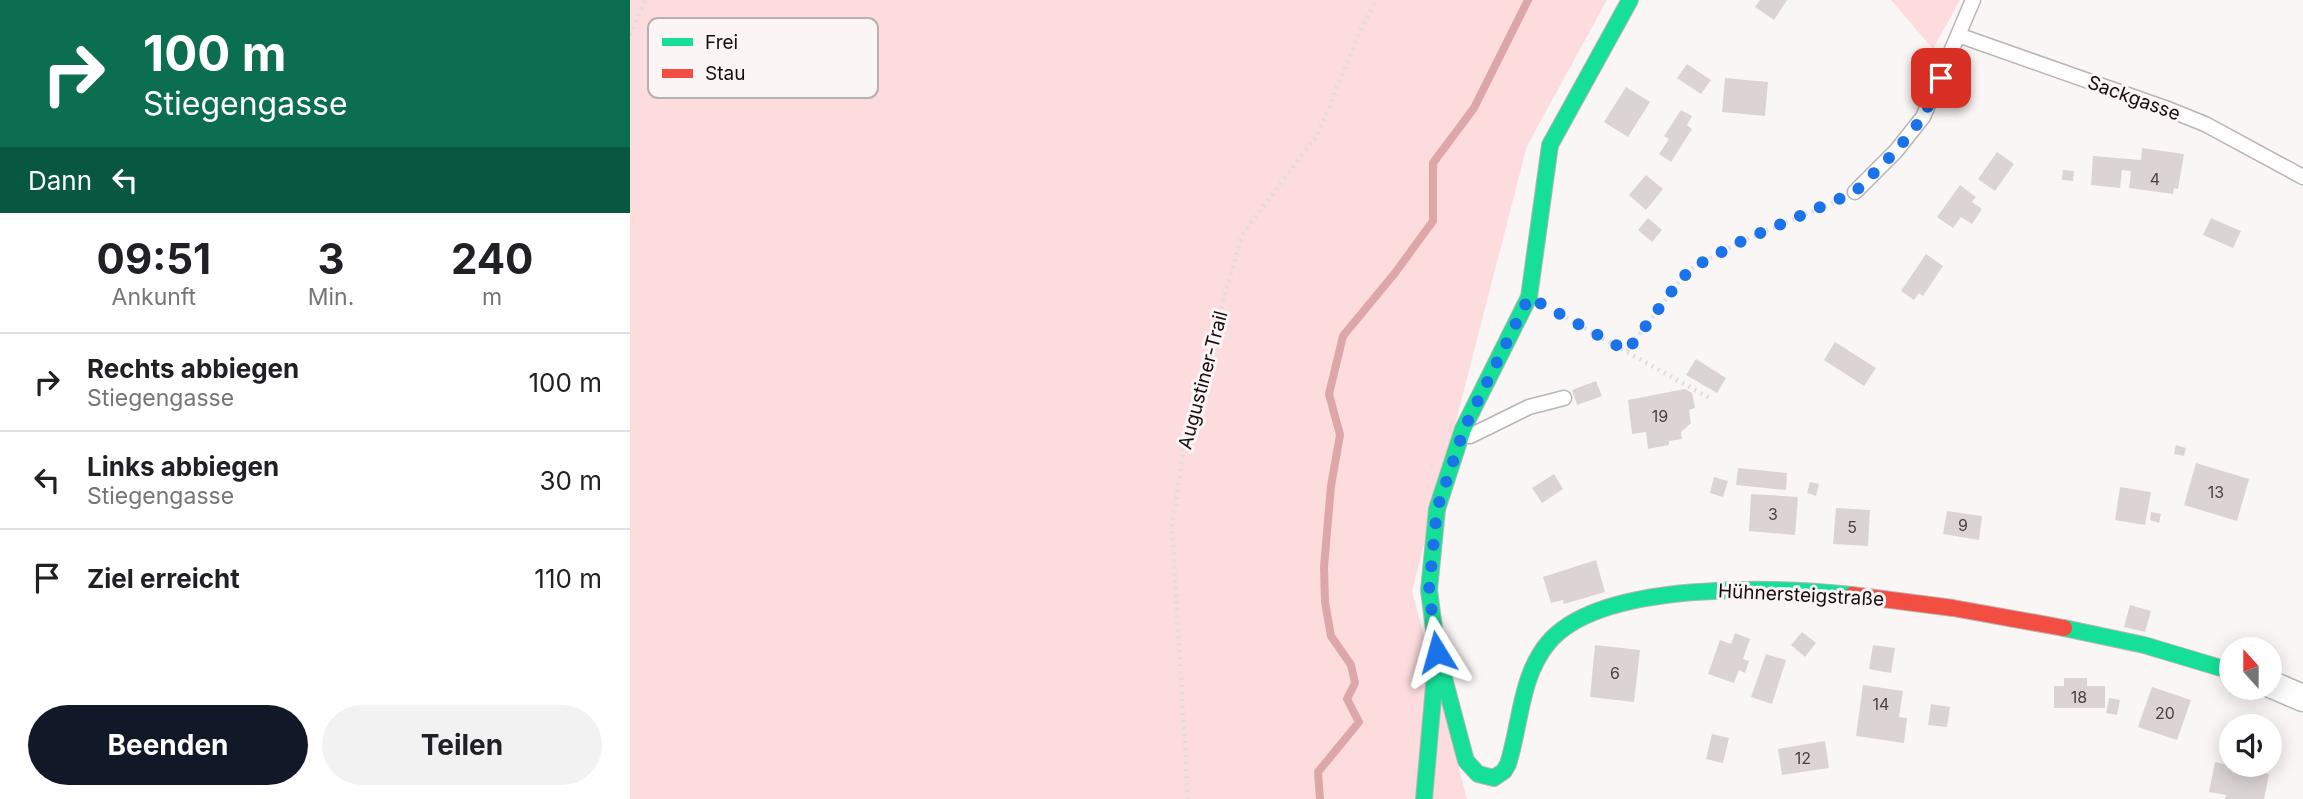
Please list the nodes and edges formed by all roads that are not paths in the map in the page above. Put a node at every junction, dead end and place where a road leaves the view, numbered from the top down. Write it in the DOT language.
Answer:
graph roads {
  1 [pos="1630,0"];
  2 [pos="1973,0"];
  3 [pos="1958,35"];
  4 [pos="2303,177"];
  5 [pos="1855,192"];
  6 [pos="1564,398"];
  7 [pos="1459,442"];
  8 [pos="1437,652"];
  9 [pos="2219,667"];
  10 [pos="2282,689"];
  11 [pos="2303,698"];
  12 [pos="1424,799"];
  1 -- 7 [label="street"];
  2 -- 3 [label="lane"];
  3 -- 4 [label="lane, Sackgasse"];
  3 -- 5 [label="lane"];
  6 -- 7 [label="lane"];
  7 -- 8 [label="street"];
  8 -- 9 [label="street, Hühnersteigstraße"];
  8 -- 12 [label="street"];
  10 -- 11 [label="street"];
}
